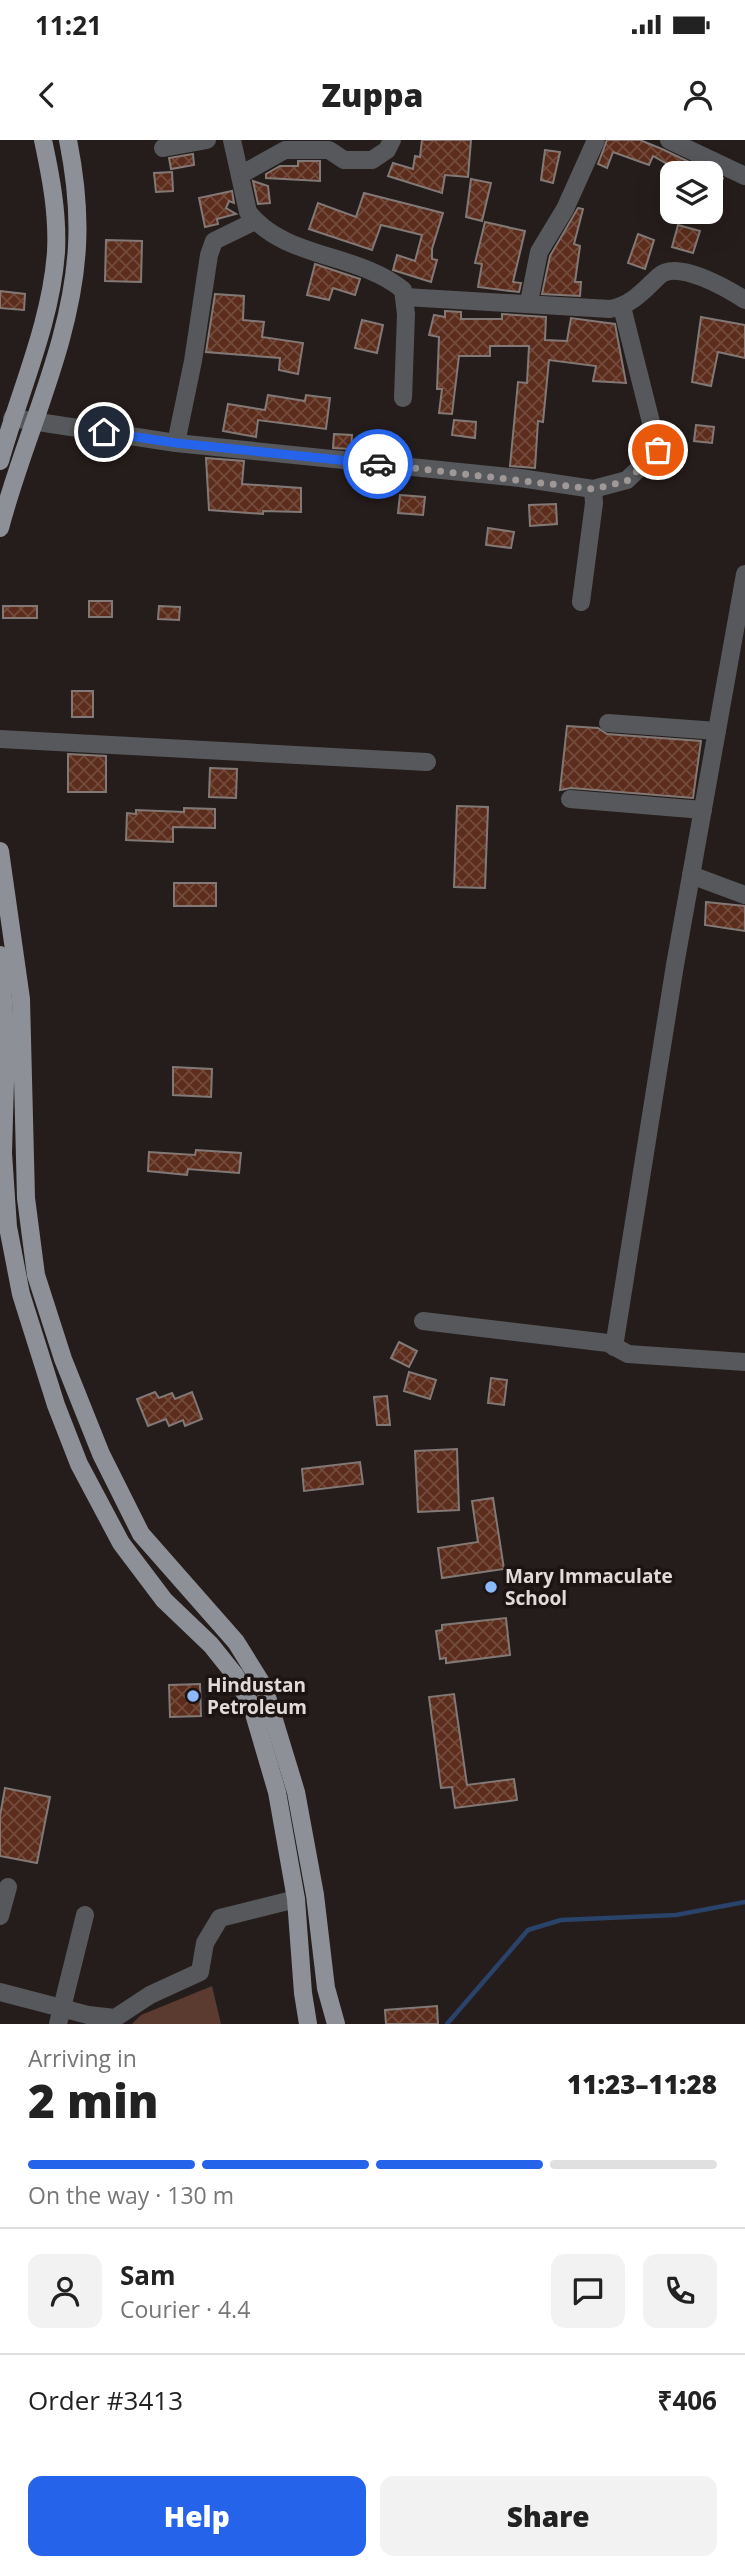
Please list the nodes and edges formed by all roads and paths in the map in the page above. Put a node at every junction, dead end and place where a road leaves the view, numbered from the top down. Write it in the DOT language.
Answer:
graph roads {
  1 [pos="43,140"];
  2 [pos="68,140"];
  3 [pos="207,140"];
  4 [pos="232,140"];
  5 [pos="392,140"];
  6 [pos="596,140"];
  7 [pos="669,140"];
  8 [pos="289,145"];
  9 [pos="163,148"];
  10 [pos="242,174"];
  11 [pos="745,176"];
  12 [pos="255,221"];
  13 [pos="405,297"];
  14 [pos="745,300"];
  15 [pos="529,302"];
  16 [pos="622,307"];
  17 [pos="403,398"];
  18 [pos="12,418"];
  19 [pos="33,421"];
  20 [pos="176,443"];
  21 [pos="0,461"];
  22 [pos="593,489"];
  23 [pos="0,528"];
  24 [pos="745,574"];
  25 [pos="581,602"];
  26 [pos="608,723"];
  27 [pos="717,731"];
  28 [pos="0,739"];
  29 [pos="426,762"];
  30 [pos="570,799"];
  31 [pos="703,810"];
  32 [pos="0,851"];
  33 [pos="691,875"];
  34 [pos="745,895"];
  35 [pos="0,955"];
  36 [pos="424,1321"];
  37 [pos="614,1347"];
  38 [pos="745,1362"];
  39 [pos="8,1887"];
  40 [pos="296,1899"];
  41 [pos="86,1915"];
  42 [pos="0,1916"];
  43 [pos="0,1992"];
  44 [pos="60,2016"];
  45 [pos="112,2021"];
  46 [pos="308,2024"];
  47 [pos="336,2024"];
  1 -- 18 [label="main road"];
  2 -- 19 [label="main road"];
  3 -- 9 [label="street"];
  4 -- 10 [label="street"];
  5 -- 8 [label="street"];
  6 -- 15 [label="street"];
  7 -- 11 [label="street"];
  8 -- 10 [label="street"];
  10 -- 12 [label="street"];
  12 -- 13 [label="street"];
  12 -- 20 [label="street"];
  13 -- 15 [label="street"];
  13 -- 17 [label="street"];
  14 -- 16 [label="street"];
  15 -- 16 [label="street"];
  16 -- 22 [label="street"];
  18 -- 19 [label="street"];
  18 -- 21 [label="main road"];
  19 -- 20 [label="street"];
  19 -- 23 [label="main road"];
  20 -- 22 [label="street"];
  22 -- 25 [label="street"];
  24 -- 27 [label="street"];
  26 -- 27 [label="street"];
  27 -- 31 [label="street"];
  28 -- 29 [label="street"];
  30 -- 31 [label="street"];
  31 -- 33 [label="street"];
  32 -- 47 [label="main road"];
  33 -- 34 [label="street"];
  33 -- 37 [label="street"];
  35 -- 40 [label="main road"];
  36 -- 37 [label="street"];
  37 -- 38 [label="street"];
  39 -- 42 [label="street"];
  40 -- 45 [label="street"];
  40 -- 46 [label="main road"];
  41 -- 44 [label="street"];
  43 -- 44 [label="street"];
  44 -- 45 [label="street"];
}
